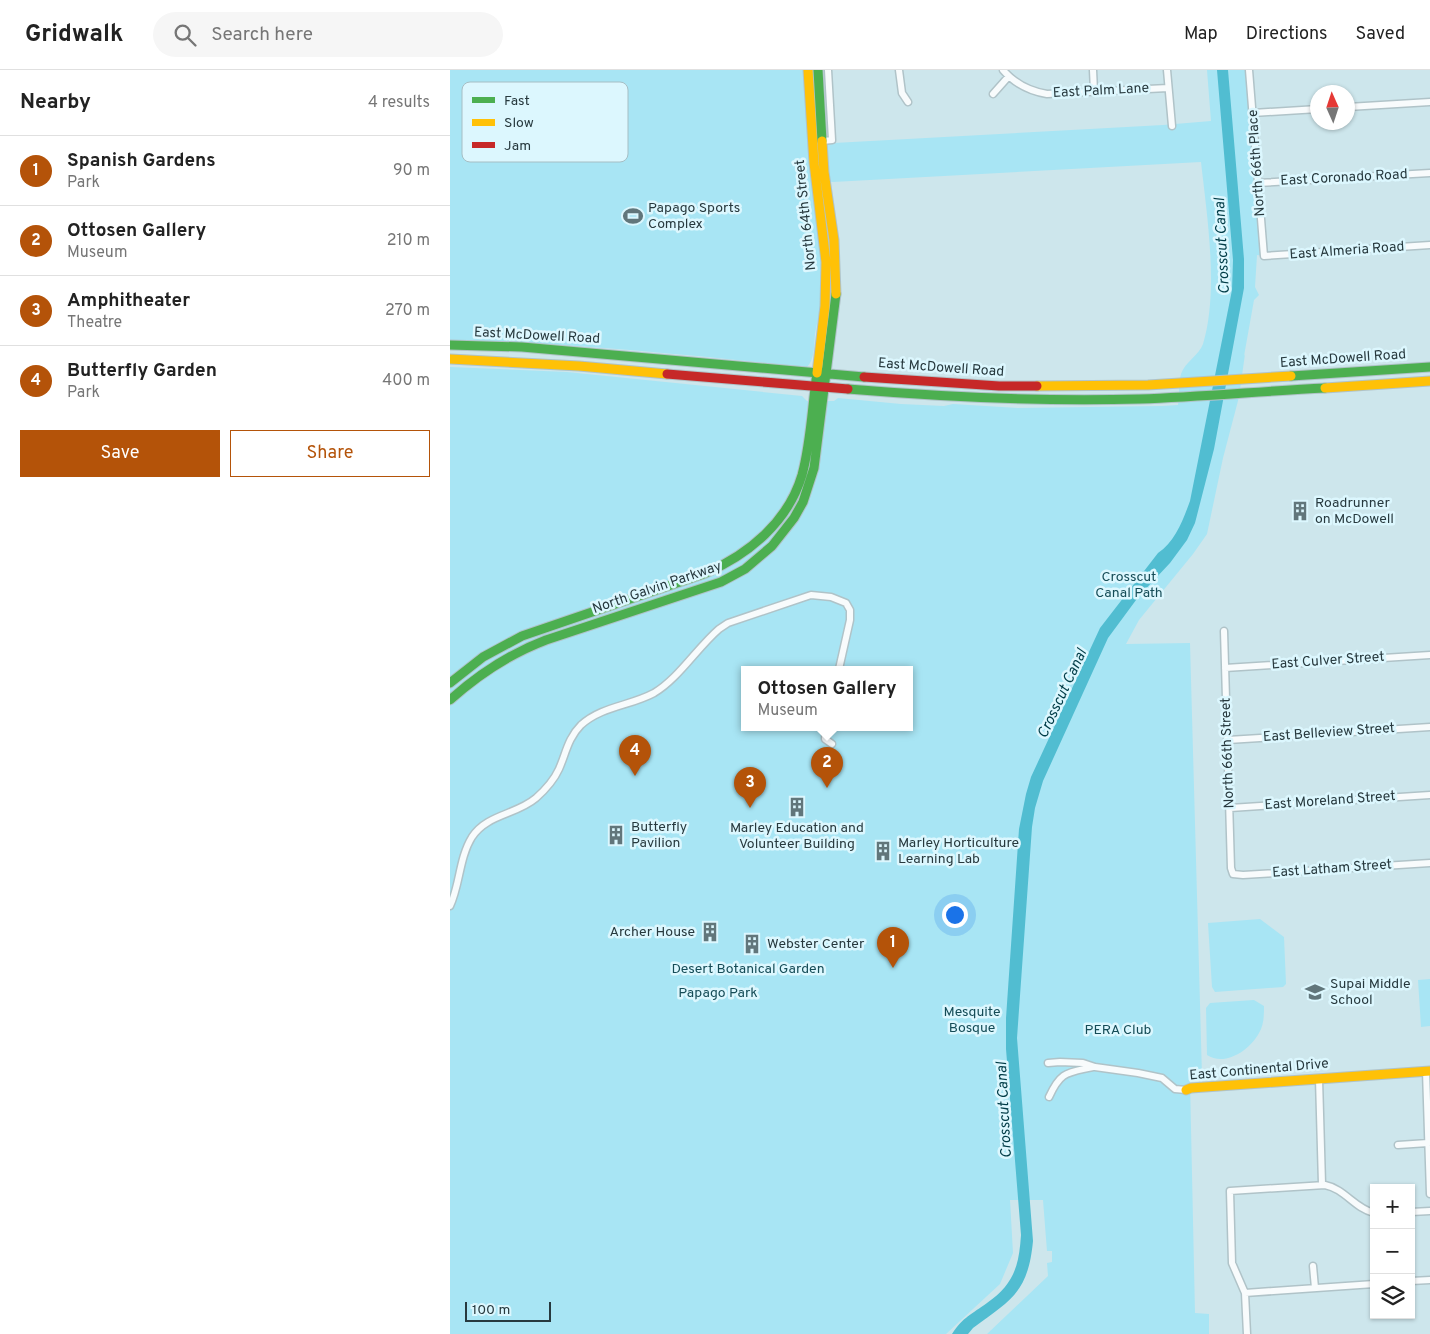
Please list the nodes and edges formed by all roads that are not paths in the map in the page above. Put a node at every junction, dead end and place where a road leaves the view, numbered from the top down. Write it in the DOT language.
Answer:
graph roads {
  1 [pos="808,70"];
  2 [pos="818,70"];
  3 [pos="828,70"];
  4 [pos="899,70"];
  5 [pos="1003,70"];
  6 [pos="1093,70"];
  7 [pos="1167,70"];
  8 [pos="1249,70"];
  9 [pos="1009,76"];
  10 [pos="1168,88"];
  11 [pos="1094,91"];
  12 [pos="993,94"];
  13 [pos="908,102"];
  14 [pos="1430,102"];
  15 [pos="1355,107"];
  16 [pos="1310,109"];
  17 [pos="1253,113"];
  18 [pos="1172,126"];
  19 [pos="822,140"];
  20 [pos="1430,173"];
  21 [pos="1258,183"];
  22 [pos="824,240"];
  23 [pos="834,240"];
  24 [pos="1430,246"];
  25 [pos="1264,256"];
  26 [pos="450,346"];
  27 [pos="450,359"];
  28 [pos="1430,367"];
  29 [pos="1419,368"];
  30 [pos="816,373"];
  31 [pos="827,374"];
  32 [pos="1430,381"];
  33 [pos="1420,382"];
  34 [pos="1031,386"];
  35 [pos="815,387"];
  36 [pos="825,388"];
  37 [pos="967,398"];
  38 [pos="1088,400"];
  39 [pos="1224,631"];
  40 [pos="1430,655"];
  41 [pos="841,666"];
  42 [pos="1225,668"];
  43 [pos="450,683"];
  44 [pos="450,700"];
  45 [pos="1430,727"];
  46 [pos="826,731"];
  47 [pos="1228,740"];
  48 [pos="832,744"];
  49 [pos="1430,795"];
  50 [pos="1230,808"];
  51 [pos="1430,863"];
  52 [pos="1233,874"];
  53 [pos="450,906"];
  54 [pos="1048,1063"];
  55 [pos="1094,1067"];
  56 [pos="1428,1071"];
  57 [pos="1319,1079"];
  58 [pos="1186,1090"];
  59 [pos="1049,1097"];
  60 [pos="1428,1143"];
  61 [pos="1398,1145"];
  62 [pos="1322,1184"];
  63 [pos="1430,1194"];
  64 [pos="1430,1210"];
  65 [pos="1370,1211"];
  66 [pos="1415,1212"];
  67 [pos="1313,1266"];
  68 [pos="1430,1280"];
  69 [pos="1415,1281"];
  70 [pos="1370,1284"];
  71 [pos="1315,1288"];
  72 [pos="1246,1293"];
  73 [pos="1247,1334"];
  1 -- 22 [label="main road, North 64th Street"];
  2 -- 19 [label="main road, North 64th Street"];
  3 -- 19 [label="street"];
  4 -- 13 [label="street"];
  5 -- 9 [label="street, East Palm Lane"];
  6 -- 11 [label="street"];
  7 -- 10 [label="street"];
  8 -- 17 [label="street, North 66th Place"];
  9 -- 11 [label="street, East Palm Lane"];
  9 -- 12 [label="street"];
  10 -- 11 [label="street, East Palm Lane"];
  10 -- 18 [label="street"];
  14 -- 15 [label="street"];
  16 -- 17 [label="street"];
  17 -- 21 [label="street, North 66th Place"];
  19 -- 23 [label="main road, North 64th Street"];
  20 -- 21 [label="street, East Coronado Road"];
  21 -- 25 [label="street, North 66th Place"];
  22 -- 23 [label="main road"];
  22 -- 30 [label="main road, North 64th Street"];
  23 -- 31 [label="main road, North 64th Street"];
  24 -- 25 [label="street, East Almeria Road"];
  26 -- 30 [label="main road, East McDowell Road"];
  27 -- 35 [label="main road, East McDowell Road"];
  28 -- 29 [label="main road, East McDowell Road"];
  29 -- 33 [label="main road"];
  29 -- 34 [label="main road, East McDowell Road"];
  30 -- 31 [label="main road, East McDowell Road"];
  30 -- 35 [label="main road, North 64th Street"];
  31 -- 34 [label="main road, East McDowell Road"];
  31 -- 36 [label="main road, North 64th Street"];
  32 -- 33 [label="main road, East McDowell Road"];
  33 -- 38 [label="main road, East McDowell Road"];
  34 -- 37 [label="main road"];
  34 -- 38 [label="main road"];
  35 -- 36 [label="main road, East McDowell Road"];
  35 -- 43 [label="main road, North Galvin Parkway"];
  36 -- 37 [label="main road, East McDowell Road"];
  36 -- 44 [label="main road, North Galvin Parkway"];
  37 -- 38 [label="main road, East McDowell Road"];
  39 -- 42 [label="street, North 66th Street"];
  40 -- 42 [label="street, East Culver Street"];
  41 -- 53 [label="street"];
  42 -- 47 [label="street, North 66th Street"];
  45 -- 47 [label="street, East Belleview Street"];
  46 -- 48 [label="street"];
  47 -- 50 [label="street, North 66th Street"];
  49 -- 50 [label="street, East Moreland Street"];
  50 -- 52 [label="street, North 66th Street"];
  51 -- 52 [label="street, East Latham Street"];
  54 -- 55 [label="street, East Continental Drive"];
  55 -- 58 [label="street, East Continental Drive"];
  55 -- 59 [label="street, East Continental Drive"];
  56 -- 57 [label="main road, East Continental Drive"];
  56 -- 60 [label="street"];
  57 -- 58 [label="main road, East Continental Drive"];
  57 -- 62 [label="street"];
  60 -- 61 [label="street"];
  60 -- 63 [label="street"];
  62 -- 65 [label="street"];
  62 -- 72 [label="street"];
  64 -- 66 [label="street"];
  67 -- 71 [label="street"];
  68 -- 69 [label="street"];
  70 -- 71 [label="street"];
  71 -- 72 [label="street"];
  72 -- 73 [label="street"];
}
